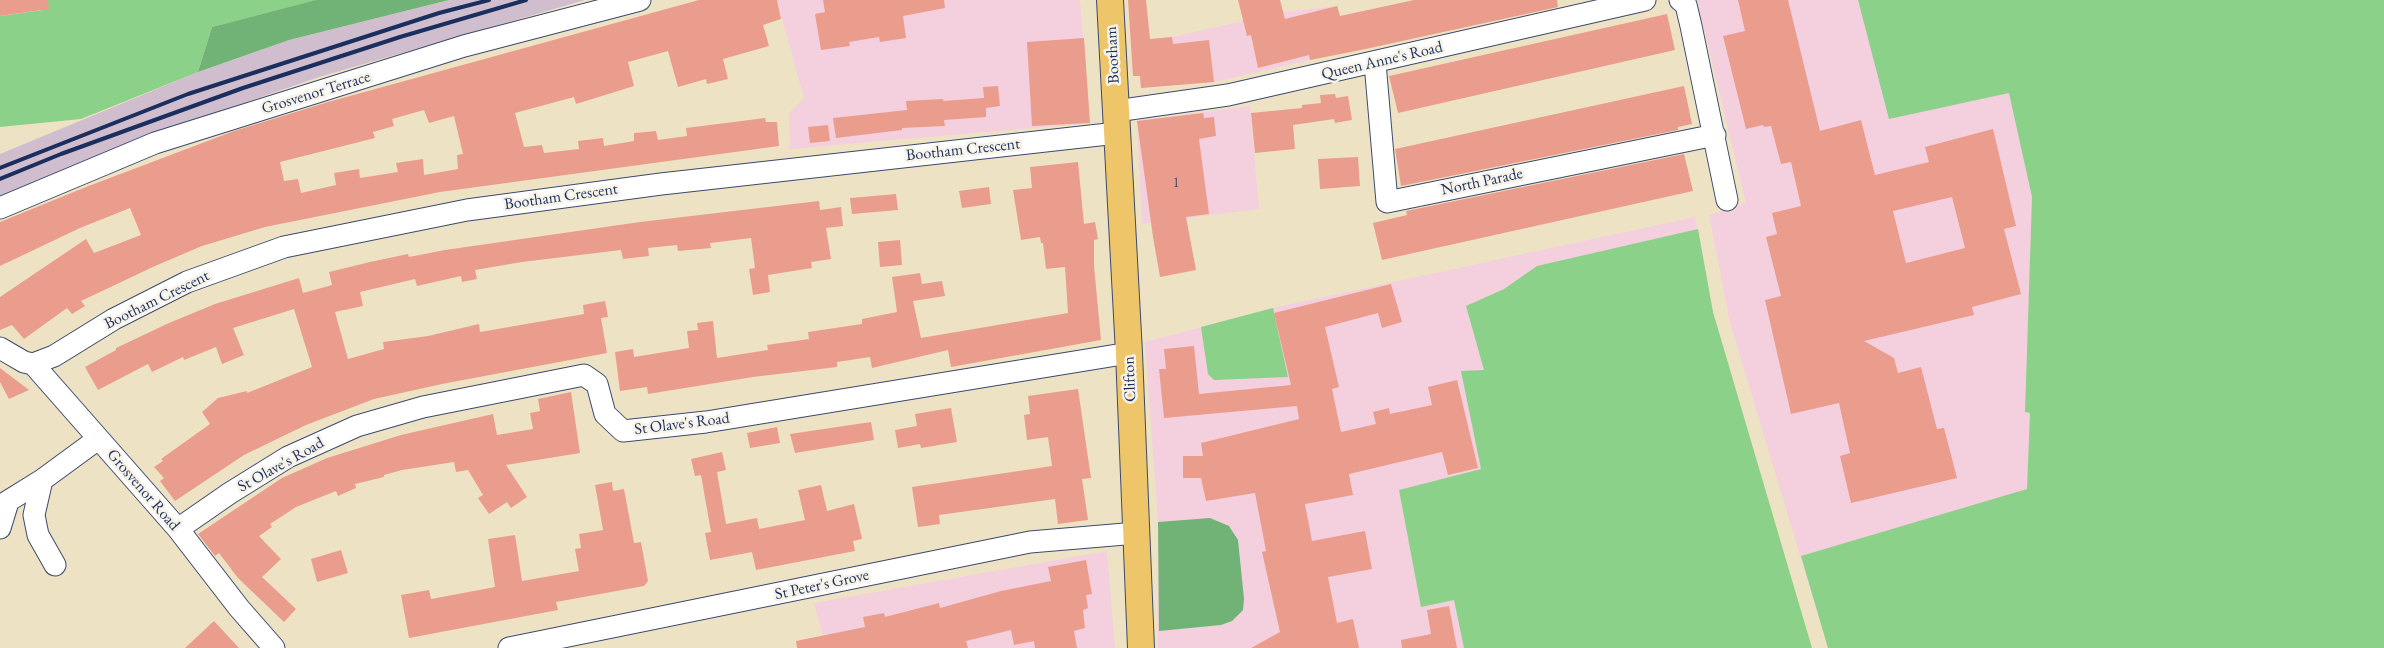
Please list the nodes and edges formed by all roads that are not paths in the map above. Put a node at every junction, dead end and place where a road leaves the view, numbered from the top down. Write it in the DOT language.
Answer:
graph roads {
  1 [pos="640,0"];
  2 [pos="1110,0"];
  3 [pos="1646,0"];
  4 [pos="1680,0"];
  5 [pos="1376,63"];
  6 [pos="1117,122"];
  7 [pos="1715,135"];
  8 [pos="1727,200"];
  9 [pos="0,208"];
  10 [pos="0,348"];
  11 [pos="1129,354"];
  12 [pos="33,364"];
  13 [pos="98,439"];
  14 [pos="42,480"];
  15 [pos="4,504"];
  16 [pos="0,528"];
  17 [pos="178,529"];
  18 [pos="1137,533"];
  19 [pos="55,565"];
  20 [pos="274,648"];
  21 [pos="509,648"];
  22 [pos="1141,648"];
  1 -- 9 [label="street, Grosvenor Terrace"];
  2 -- 6 [label="main road, Bootham"];
  3 -- 5 [label="street, Queen Anne's Road"];
  4 -- 7 [label="street"];
  5 -- 6 [label="street, Queen Anne's Road"];
  5 -- 7 [label="street, North Parade"];
  6 -- 11 [label="main road, Clifton"];
  6 -- 12 [label="street, Bootham Crescent"];
  7 -- 8 [label="street"];
  10 -- 12 [label="street, Grosvenor Road"];
  11 -- 17 [label="street, St Olave's Road"];
  11 -- 18 [label="main road, Clifton"];
  12 -- 13 [label="street, Grosvenor Road"];
  13 -- 14 [label="street"];
  13 -- 17 [label="street, Grosvenor Road"];
  14 -- 15 [label="street"];
  14 -- 19 [label="street"];
  15 -- 16 [label="street"];
  17 -- 20 [label="street, Grosvenor Road"];
  18 -- 21 [label="street, St Peter's Grove"];
  18 -- 22 [label="main road, Clifton"];
}
